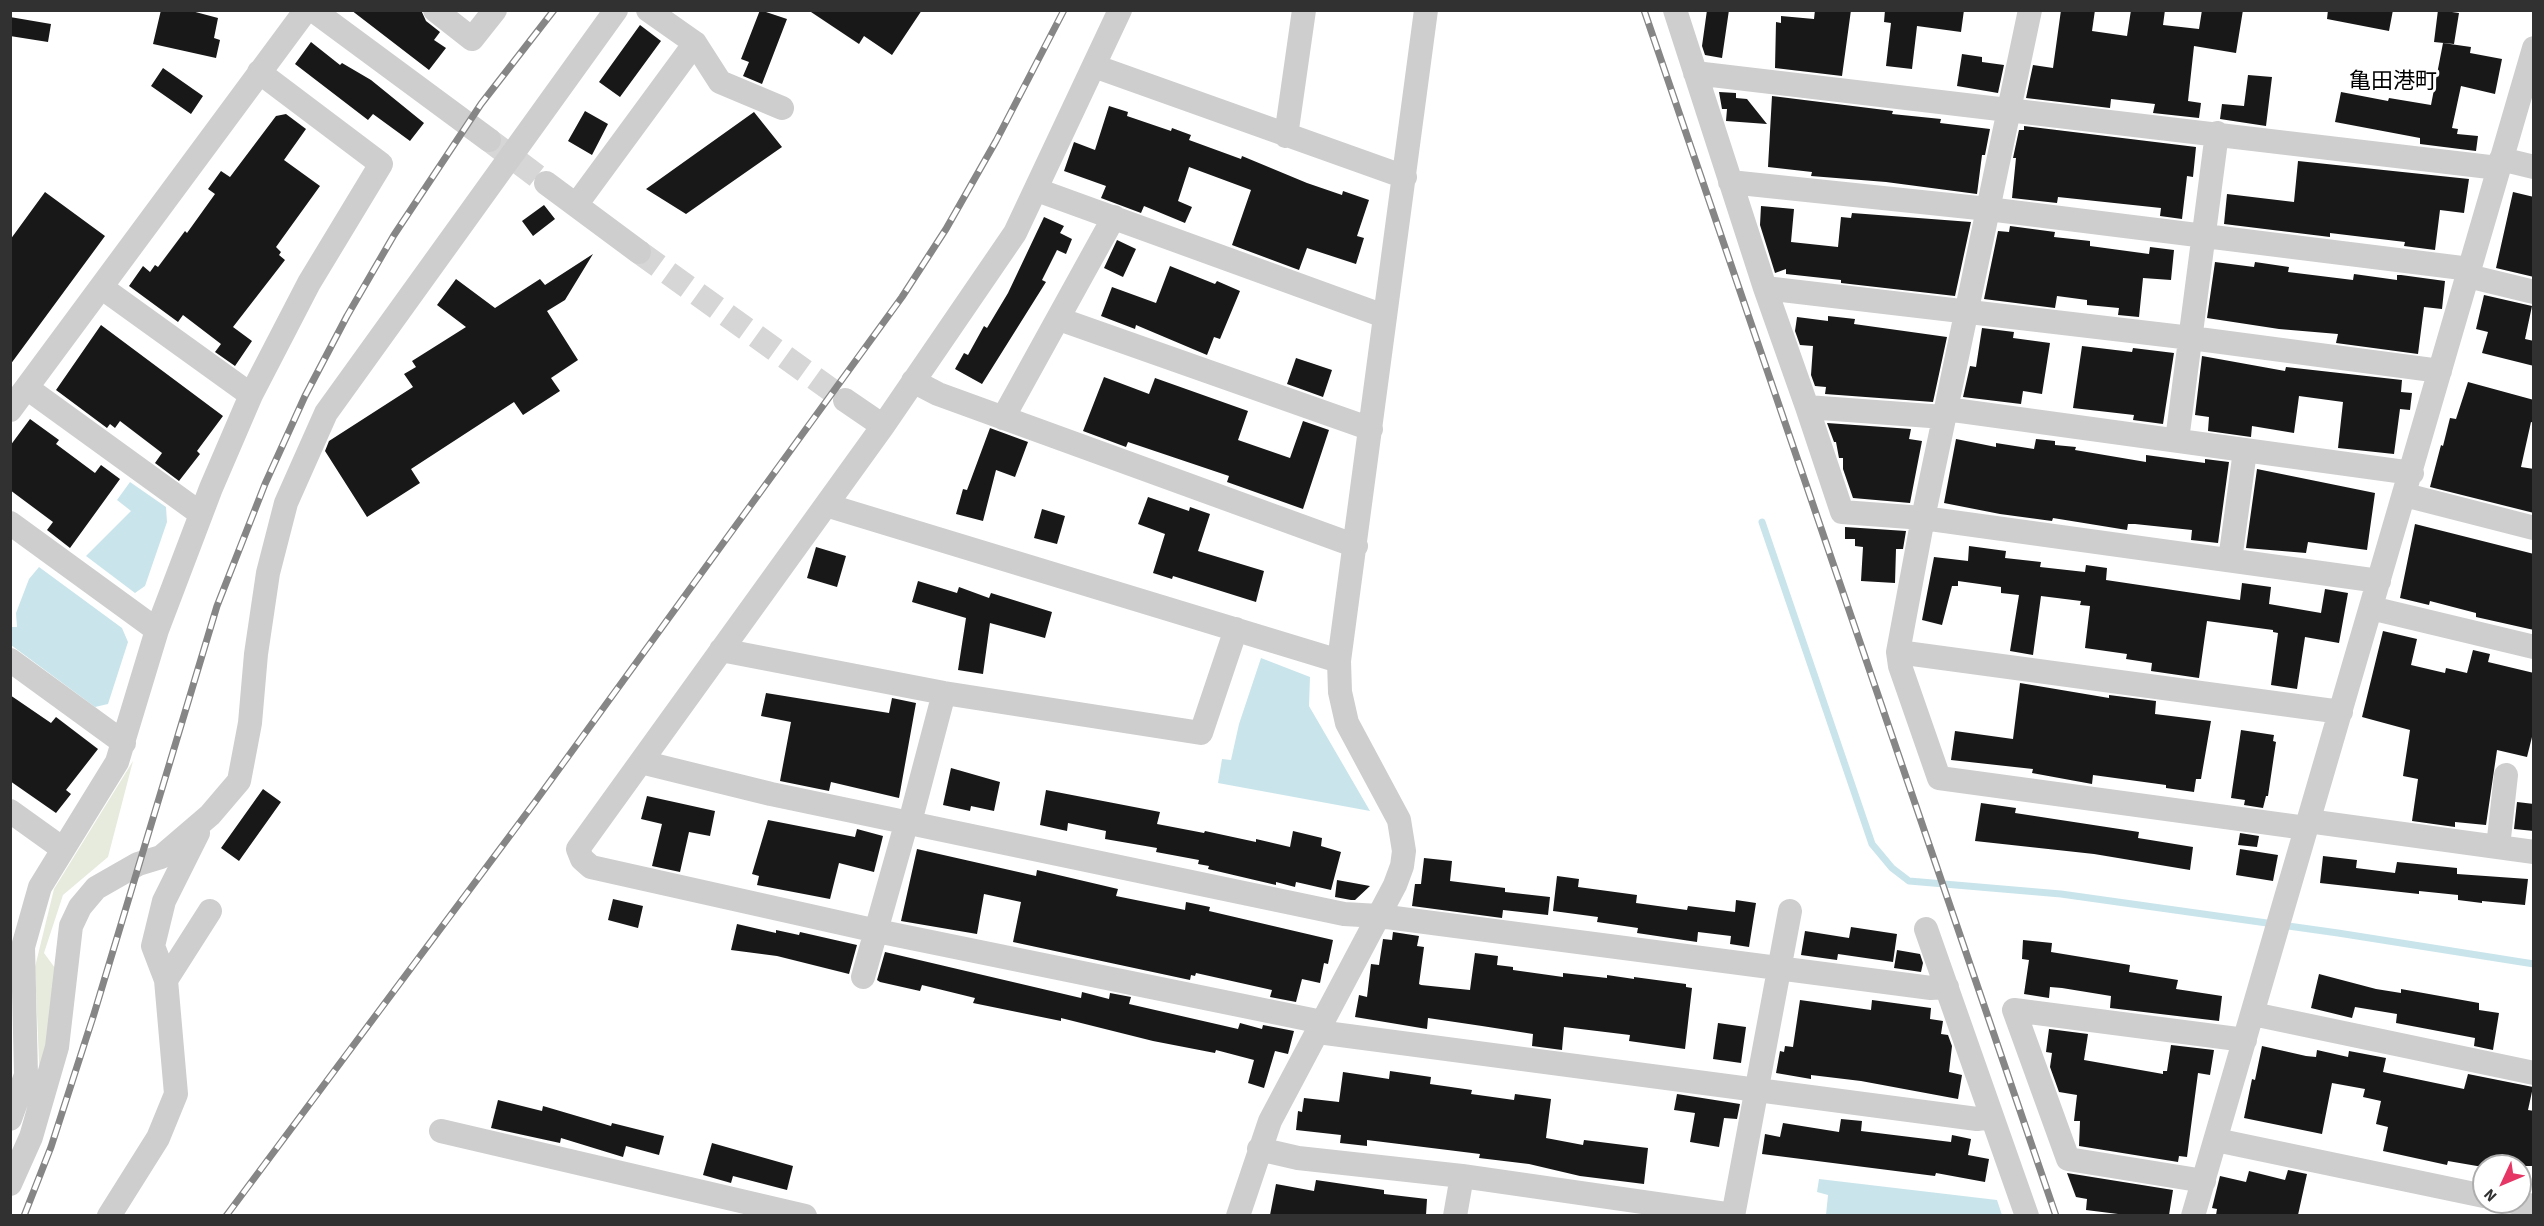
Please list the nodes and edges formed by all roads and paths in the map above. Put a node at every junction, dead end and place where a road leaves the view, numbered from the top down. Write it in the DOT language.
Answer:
graph roads {
  1 [pos="306,10"];
  2 [pos="313,10"];
  3 [pos="435,10"];
  4 [pos="495,10"];
  5 [pos="616,10"];
  6 [pos="648,10"];
  7 [pos="1120,10"];
  8 [pos="1304,10"];
  9 [pos="1426,10"];
  10 [pos="1675,10"];
  11 [pos="2030,10"];
  12 [pos="695,43"];
  13 [pos="2534,48"];
  14 [pos="1094,66"];
  15 [pos="259,72"];
  16 [pos="1695,73"];
  17 [pos="782,108"];
  18 [pos="2010,108"];
  19 [pos="2217,133"];
  20 [pos="1286,136"];
  21 [pos="489,140"];
  22 [pos="2500,164"];
  23 [pos="2534,167"];
  24 [pos="1405,177"];
  25 [pos="1730,182"];
  26 [pos="546,183"];
  27 [pos="1037,190"];
  28 [pos="576,205"];
  29 [pos="1988,209"];
  30 [pos="1114,217"];
  31 [pos="2204,236"];
  32 [pos="639,252"];
  33 [pos="2469,272"];
  34 [pos="101,287"];
  35 [pos="1765,288"];
  36 [pos="2534,292"];
  37 [pos="1967,311"];
  38 [pos="1384,316"];
  39 [pos="1059,319"];
  40 [pos="2191,338"];
  41 [pos="2440,371"];
  42 [pos="913,381"];
  43 [pos="27,388"];
  44 [pos="251,395"];
  45 [pos="844,400"];
  46 [pos="1807,407"];
  47 [pos="10,411"];
  48 [pos="1945,413"];
  49 [pos="1004,418"];
  50 [pos="883,426"];
  51 [pos="1371,429"];
  52 [pos="2177,440"];
  53 [pos="2245,451"];
  54 [pos="2408,484"];
  55 [pos="826,505"];
  56 [pos="201,514"];
  57 [pos="1923,518"];
  58 [pos="10,523"];
  59 [pos="2534,528"];
  60 [pos="1356,546"];
  61 [pos="2230,560"];
  62 [pos="2379,581"];
  63 [pos="2371,608"];
  64 [pos="1236,629"];
  65 [pos="157,630"];
  66 [pos="2534,647"];
  67 [pos="722,650"];
  68 [pos="1898,652"];
  69 [pos="10,660"];
  70 [pos="1339,661"];
  71 [pos="944,693"];
  72 [pos="2341,712"];
  73 [pos="124,743"];
  74 [pos="641,762"];
  75 [pos="2506,775"];
  76 [pos="10,811"];
  77 [pos="210,814"];
  78 [pos="908,822"];
  79 [pos="2307,824"];
  80 [pos="2498,847"];
  81 [pos="63,849"];
  82 [pos="2534,852"];
  83 [pos="210,910"];
  84 [pos="1790,911"];
  85 [pos="1379,916"];
  86 [pos="1926,929"];
  87 [pos="877,931"];
  88 [pos="17,969"];
  89 [pos="1780,969"];
  90 [pos="863,977"];
  91 [pos="165,980"];
  92 [pos="1947,987"];
  93 [pos="2253,1014"];
  94 [pos="1320,1027"];
  95 [pos="2245,1040"];
  96 [pos="2534,1073"];
  97 [pos="1755,1091"];
  98 [pos="1992,1117"];
  99 [pos="10,1119"];
  100 [pos="441,1131"];
  101 [pos="2216,1140"];
  102 [pos="1259,1149"];
  103 [pos="1462,1176"];
  104 [pos="2204,1181"];
  105 [pos="10,1184"];
  106 [pos="2472,1193"];
  107 [pos="110,1215"];
  108 [pos="805,1215"];
  109 [pos="1238,1215"];
  110 [pos="1455,1215"];
  111 [pos="1733,1215"];
  112 [pos="2027,1215"];
  113 [pos="2193,1215"];
  1 -- 15 [label="street"];
  2 -- 21 [label="street"];
  3 -- 4 [label="street"];
  5 -- 77 [label="street"];
  6 -- 12 [label="street"];
  7 -- 14 [label="street"];
  8 -- 20 [label="street"];
  9 -- 24 [label="street"];
  10 -- 16 [label="street"];
  11 -- 18 [label="street"];
  12 -- 17 [label="street"];
  12 -- 28 [label="street"];
  13 -- 22 [label="street"];
  14 -- 20 [label="street"];
  14 -- 27 [label="street"];
  15 -- 34 [label="street"];
  15 -- 44 [label="street"];
  16 -- 18 [label="street"];
  16 -- 25 [label="street"];
  18 -- 19 [label="street"];
  18 -- 29 [label="street"];
  19 -- 22 [label="street"];
  19 -- 31 [label="street"];
  20 -- 24 [label="street"];
  22 -- 23 [label="street"];
  22 -- 33 [label="street"];
  24 -- 38 [label="street"];
  25 -- 29 [label="street"];
  25 -- 35 [label="street"];
  26 -- 28 [label="street"];
  27 -- 30 [label="street"];
  27 -- 42 [label="street"];
  28 -- 32 [label="street"];
  29 -- 31 [label="street"];
  29 -- 37 [label="street"];
  30 -- 38 [label="street"];
  30 -- 39 [label="street"];
  31 -- 33 [label="street"];
  31 -- 40 [label="street"];
  33 -- 36 [label="street"];
  33 -- 41 [label="street"];
  34 -- 43 [label="street"];
  34 -- 44 [label="street"];
  35 -- 37 [label="street"];
  35 -- 46 [label="street"];
  37 -- 40 [label="street"];
  37 -- 48 [label="street"];
  38 -- 51 [label="street"];
  39 -- 49 [label="street"];
  39 -- 51 [label="street"];
  40 -- 41 [label="street"];
  40 -- 52 [label="street"];
  41 -- 54 [label="street"];
  42 -- 49 [label="street"];
  42 -- 50 [label="street"];
  43 -- 47 [label="street"];
  43 -- 56 [label="street"];
  44 -- 56 [label="street"];
  45 -- 50 [label="street"];
  46 -- 48 [label="street"];
  46 -- 57 [label="street"];
  48 -- 52 [label="street"];
  48 -- 57 [label="street"];
  49 -- 60 [label="street"];
  50 -- 55 [label="street"];
  51 -- 60 [label="street"];
  52 -- 53 [label="street"];
  53 -- 54 [label="street"];
  53 -- 61 [label="street"];
  54 -- 59 [label="street"];
  54 -- 62 [label="street"];
  55 -- 64 [label="street"];
  55 -- 67 [label="street"];
  56 -- 65 [label="street"];
  57 -- 61 [label="street"];
  57 -- 68 [label="street"];
  58 -- 65 [label="street"];
  60 -- 70 [label="street"];
  61 -- 62 [label="street"];
  62 -- 63 [label="street"];
  63 -- 66 [label="street"];
  63 -- 72 [label="street"];
  64 -- 70 [label="street"];
  64 -- 71 [label="street"];
  65 -- 73 [label="street"];
  67 -- 71 [label="street"];
  67 -- 74 [label="street"];
  68 -- 72 [label="street"];
  68 -- 79 [label="street"];
  69 -- 73 [label="street"];
  70 -- 85 [label="street"];
  71 -- 78 [label="street"];
  72 -- 79 [label="street"];
  73 -- 81 [label="street"];
  74 -- 78 [label="street"];
  74 -- 87 [label="street"];
  75 -- 80 [label="street"];
  76 -- 81 [label="street"];
  77 -- 91 [label="street"];
  77 -- 105 [label="street"];
  78 -- 85 [label="street"];
  78 -- 87 [label="street"];
  79 -- 80 [label="street"];
  79 -- 93 [label="street"];
  80 -- 82 [label="street"];
  81 -- 88 [label="street"];
  83 -- 91 [label="street"];
  84 -- 89 [label="street"];
  85 -- 89 [label="street"];
  85 -- 94 [label="street"];
  86 -- 92 [label="street"];
  87 -- 90 [label="street"];
  87 -- 94 [label="street"];
  88 -- 99 [label="street"];
  89 -- 92 [label="street"];
  89 -- 97 [label="street"];
  91 -- 107 [label="street"];
  92 -- 98 [label="street"];
  93 -- 95 [label="street"];
  93 -- 96 [label="street"];
  94 -- 97 [label="street"];
  94 -- 102 [label="street"];
  95 -- 101 [label="street"];
  95 -- 104 [label="street"];
  97 -- 98 [label="street"];
  97 -- 111 [label="street"];
  98 -- 112 [label="street"];
  100 -- 108 [label="street"];
  101 -- 104 [label="street"];
  101 -- 106 [label="street"];
  102 -- 103 [label="street"];
  102 -- 109 [label="street"];
  103 -- 110 [label="street"];
  103 -- 111 [label="street"];
  104 -- 113 [label="street"];
}
